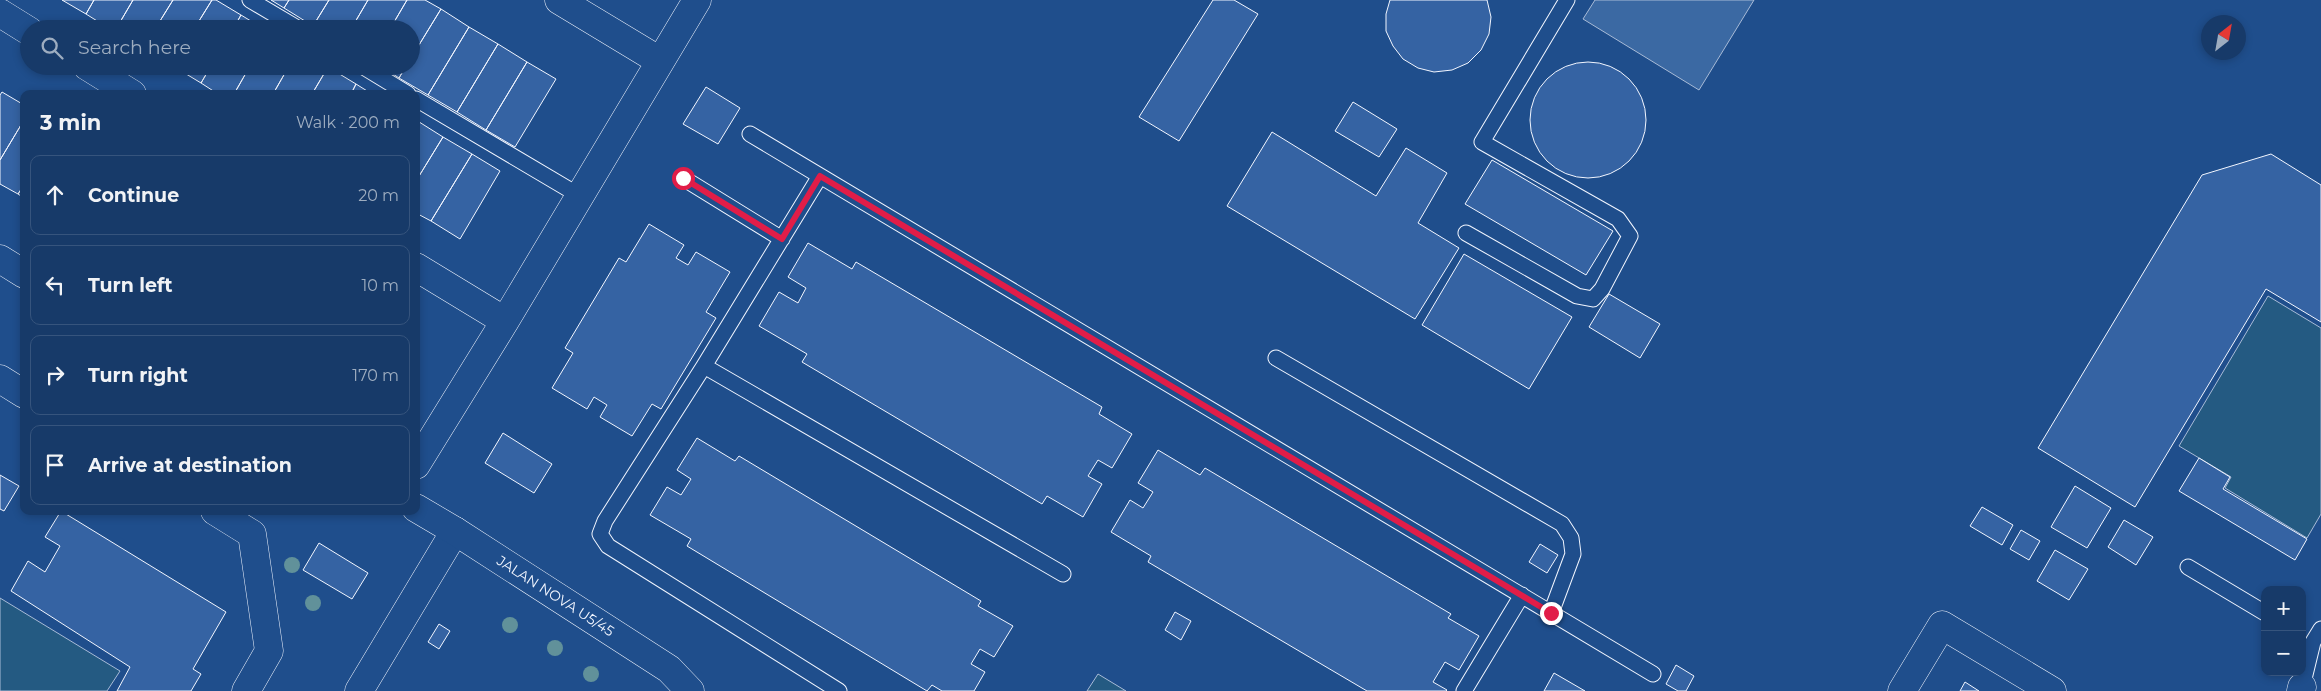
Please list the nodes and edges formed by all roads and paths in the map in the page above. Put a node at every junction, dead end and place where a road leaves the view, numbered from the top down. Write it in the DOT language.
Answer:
graph roads {
  1 [pos="250,0"];
  2 [pos="559,0"];
  3 [pos="697,0"];
  4 [pos="1567,0"];
  5 [pos="0,13"];
  6 [pos="284,20"];
  7 [pos="20,25"];
  8 [pos="660,61"];
  9 [pos="101,75"];
  10 [pos="377,75"];
  11 [pos="126,90"];
  12 [pos="401,90"];
  13 [pos="420,100"];
  14 [pos="750,134"];
  15 [pos="820,176"];
  16 [pos="683,178"];
  17 [pos="580,196"];
  18 [pos="1466,233"];
  19 [pos="782,239"];
  20 [pos="0,259"];
  21 [pos="420,269"];
  22 [pos="20,272"];
  23 [pos="505,321"];
  24 [pos="1276,358"];
  25 [pos="704,366"];
  26 [pos="0,379"];
  27 [pos="20,392"];
  28 [pos="420,459"];
  29 [pos="420,510"];
  30 [pos="221,515"];
  31 [pos="455,531"];
  32 [pos="2188,567"];
  33 [pos="1063,574"];
  34 [pos="1522,595"];
  35 [pos="2261,611"];
  36 [pos="1551,613"];
  37 [pos="2321,629"];
  38 [pos="2308,639"];
  39 [pos="1653,674"];
  40 [pos="2302,689"];
  41 [pos="246,691"];
  42 [pos="359,691"];
  43 [pos="690,691"];
  44 [pos="839,691"];
  45 [pos="1464,691"];
  46 [pos="1902,691"];
  47 [pos="2052,691"];
  1 -- 6 [label="lane"];
  2 -- 8 [label="street"];
  3 -- 8 [label="street"];
  4 -- 18 [label="lane"];
  5 -- 7 [label="street"];
  8 -- 17 [label="street"];
  9 -- 11 [label="street"];
  10 -- 12 [label="lane"];
  13 -- 17 [label="lane"];
  14 -- 15 [label="lane"];
  15 -- 19 [label="lane"];
  15 -- 34 [label="lane"];
  16 -- 19 [label="lane"];
  17 -- 23 [label="street"];
  19 -- 25 [label="lane"];
  20 -- 22 [label="street"];
  21 -- 23 [label="street"];
  23 -- 28 [label="street"];
  24 -- 36 [label="lane"];
  25 -- 33 [label="lane"];
  25 -- 44 [label="lane"];
  26 -- 27 [label="street"];
  29 -- 31 [label="street, JALAN NOVA U5/45"];
  30 -- 41 [label="street"];
  31 -- 42 [label="street"];
  31 -- 43 [label="street, JALAN NOVA U5/45"];
  32 -- 35 [label="lane"];
  34 -- 36 [label="lane"];
  34 -- 45 [label="lane"];
  36 -- 39 [label="lane"];
  37 -- 38 [label="lane"];
  38 -- 40 [label="lane"];
  46 -- 47 [label="street"];
}
